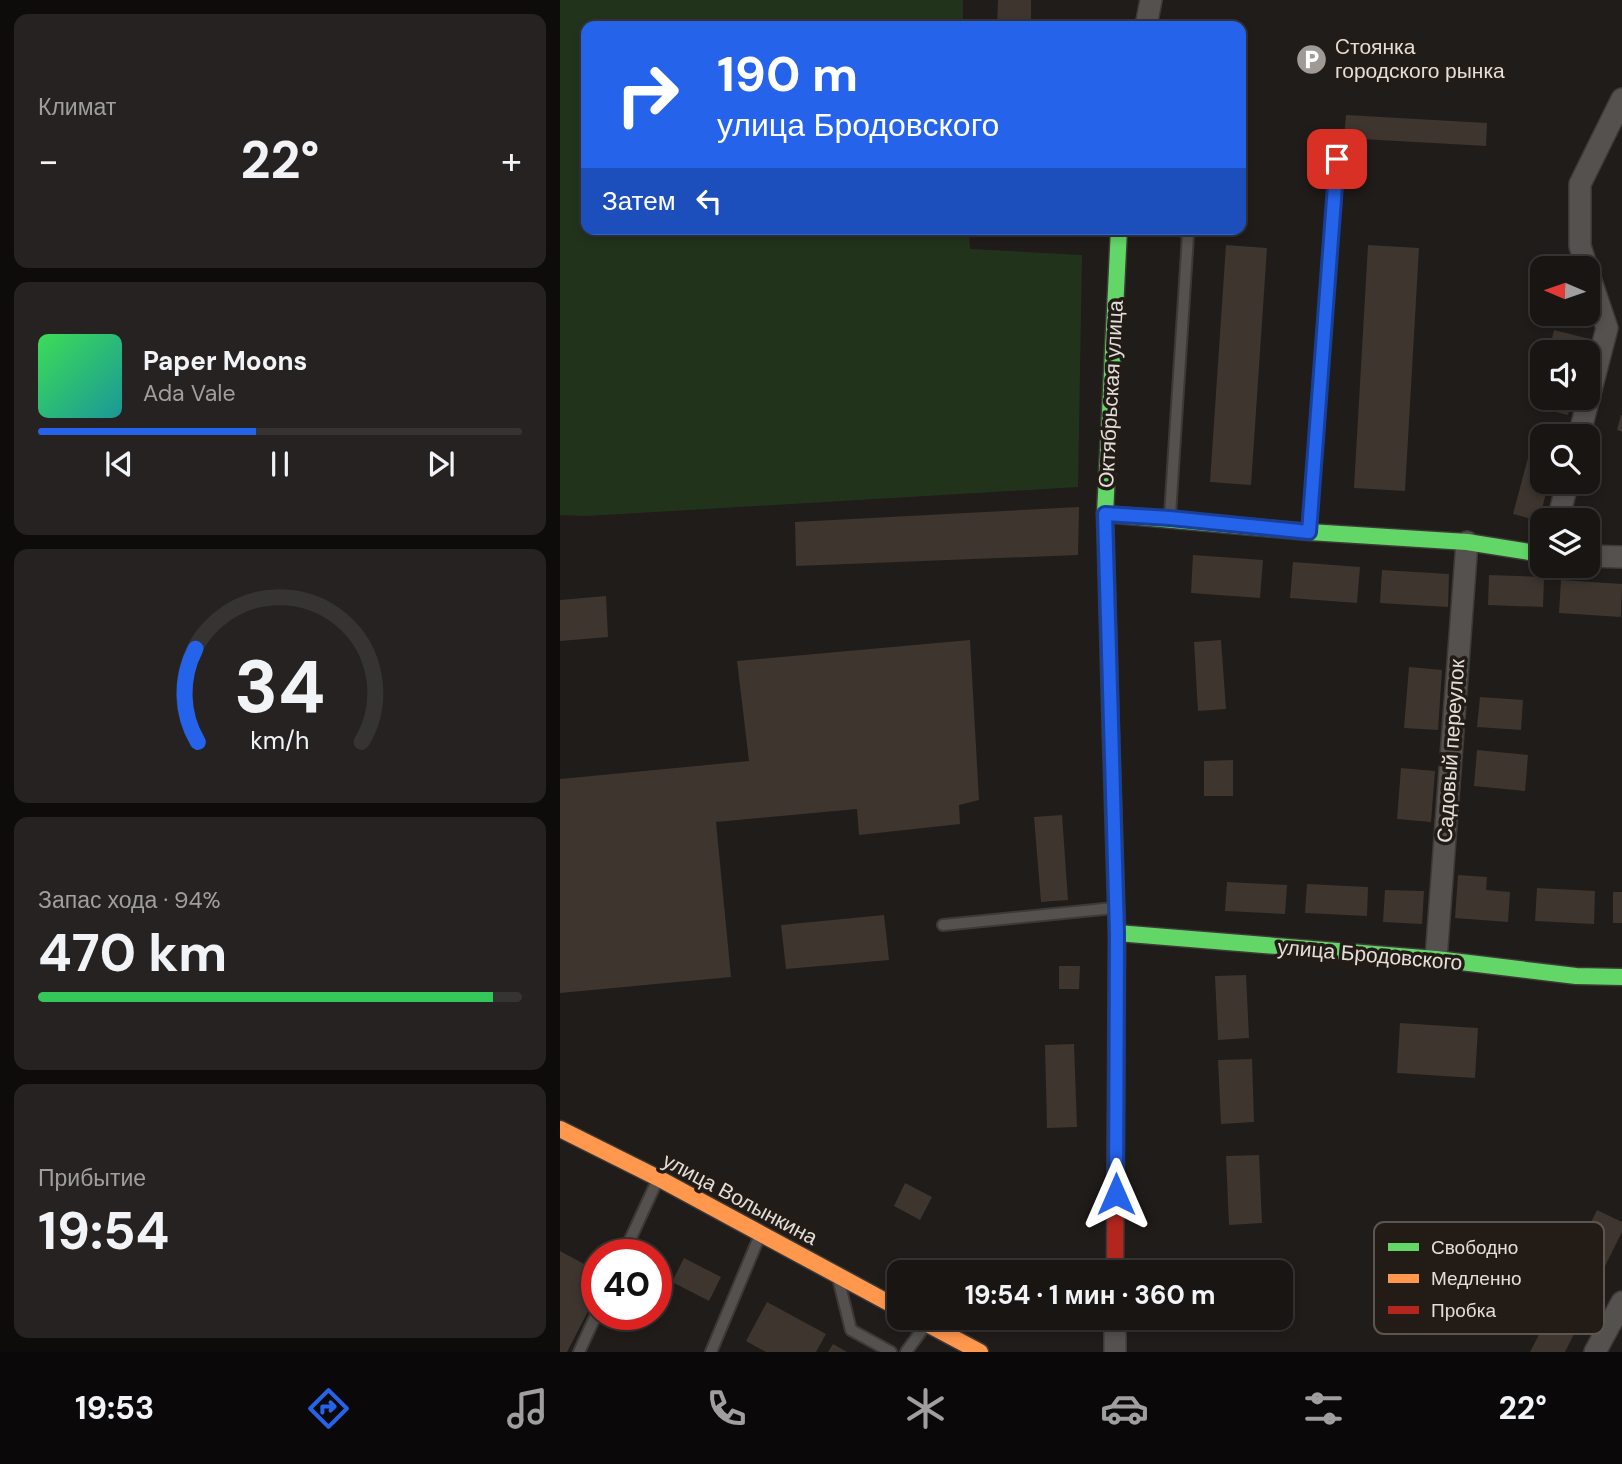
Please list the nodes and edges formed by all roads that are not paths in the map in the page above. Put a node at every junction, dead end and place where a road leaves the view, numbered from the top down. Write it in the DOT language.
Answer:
graph roads {
  1 [pos="1151,0"];
  2 [pos="1147,21"];
  3 [pos="1622,99"];
  4 [pos="1337,159"];
  5 [pos="1119,235"];
  6 [pos="1188,235"];
  7 [pos="1583,256"];
  8 [pos="1600,297"];
  9 [pos="1614,328"];
  10 [pos="1583,424"];
  11 [pos="1105,514"];
  12 [pos="1170,518"];
  13 [pos="1309,532"];
  14 [pos="1467,542"];
  15 [pos="1530,552"];
  16 [pos="1600,556"];
  17 [pos="1622,557"];
  18 [pos="1116,908"];
  19 [pos="943,925"];
  20 [pos="1117,933"];
  21 [pos="1436,959"];
  22 [pos="1622,977"];
  23 [pos="560,1129"];
  24 [pos="658,1178"];
  25 [pos="761,1233"];
  26 [pos="630,1239"];
  27 [pos="1115,1260"];
  28 [pos="837,1275"];
  29 [pos="887,1302"];
  30 [pos="1622,1302"];
  31 [pos="589,1330"];
  32 [pos="917,1330"];
  33 [pos="939,1330"];
  34 [pos="1115,1330"];
  35 [pos="579,1352"];
  36 [pos="711,1352"];
  37 [pos="891,1352"];
  38 [pos="906,1352"];
  39 [pos="980,1352"];
  40 [pos="1115,1352"];
  41 [pos="1595,1352"];
  1 -- 2 [label="street"];
  3 -- 7 [label="street"];
  4 -- 13 [label="lane"];
  5 -- 11 [label="street, Октябрьская улица"];
  6 -- 12 [label="lane"];
  8 -- 9 [label="street"];
  9 -- 10 [label="street"];
  11 -- 12 [label="street"];
  11 -- 18 [label="street, Октябрьская улица"];
  12 -- 13 [label="street"];
  13 -- 14 [label="street"];
  14 -- 15 [label="street"];
  14 -- 21 [label="street, Садовый переулок"];
  16 -- 17 [label="street"];
  18 -- 19 [label="lane"];
  18 -- 20 [label="street, Октябрьская улица"];
  20 -- 21 [label="street, улица Бродовского"];
  20 -- 27 [label="street, Октябрьская улица"];
  21 -- 22 [label="street, улица Бродовского"];
  23 -- 24 [label="street, улица Волынкина"];
  24 -- 25 [label="street, улица Волынкина"];
  24 -- 26 [label="lane"];
  25 -- 28 [label="street, улица Волынкина"];
  25 -- 36 [label="lane"];
  28 -- 29 [label="street, улица Волынкина"];
  28 -- 37 [label="lane"];
  30 -- 41 [label="street"];
  31 -- 35 [label="lane"];
  32 -- 38 [label="lane"];
  33 -- 39 [label="street"];
  34 -- 40 [label="street"];
}
